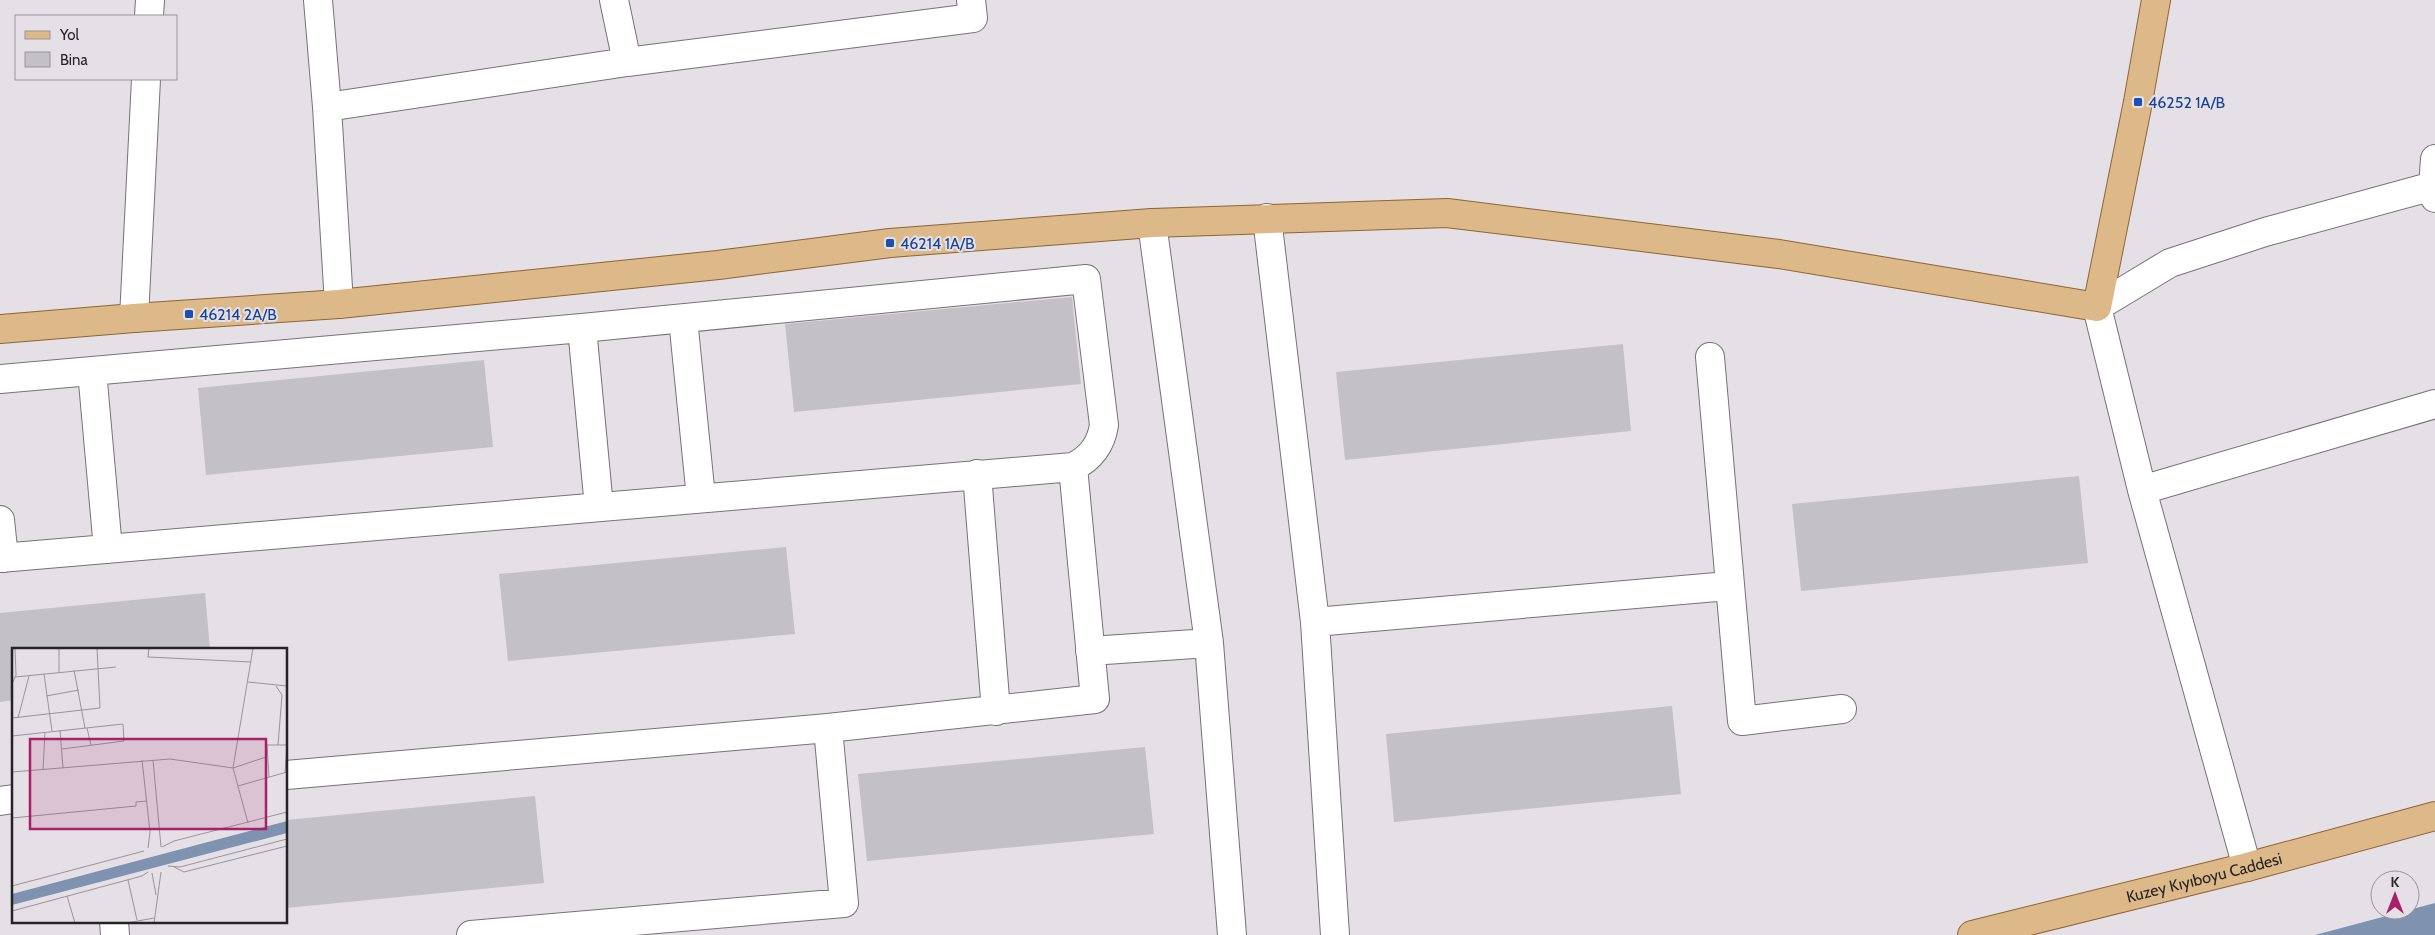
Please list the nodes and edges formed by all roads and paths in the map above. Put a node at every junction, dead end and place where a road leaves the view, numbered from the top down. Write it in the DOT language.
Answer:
graph roads {
  1 [pos="150,0"];
  2 [pos="318,0"];
  3 [pos="614,0"];
  4 [pos="971,0"];
  5 [pos="2156,0"];
  6 [pos="149,15"];
  7 [pos="627,62"];
  8 [pos="146,80"];
  9 [pos="328,107"];
  10 [pos="2434,181"];
  11 [pos="1267,218"];
  12 [pos="1152,223"];
  13 [pos="339,304"];
  14 [pos="2097,307"];
  15 [pos="134,318"];
  16 [pos="683,319"];
  17 [pos="582,328"];
  18 [pos="0,329"];
  19 [pos="1710,357"];
  20 [pos="92,371"];
  21 [pos="0,379"];
  22 [pos="2435,404"];
  23 [pos="1074,467"];
  24 [pos="977,474"];
  25 [pos="2142,490"];
  26 [pos="701,498"];
  27 [pos="599,507"];
  28 [pos="0,520"];
  29 [pos="108,549"];
  30 [pos="2,558"];
  31 [pos="1728,586"];
  32 [pos="1315,622"];
  33 [pos="1209,642"];
  34 [pos="1090,651"];
  35 [pos="1842,709"];
  36 [pos="996,711"];
  37 [pos="828,728"];
  38 [pos="288,775"];
  39 [pos="2435,816"];
  40 [pos="2247,867"];
  41 [pos="114,922"];
  42 [pos="115,935"];
  43 [pos="470,935"];
  44 [pos="1232,935"];
  45 [pos="1335,935"];
  46 [pos="1972,935"];
  1 -- 6 [label="street"];
  2 -- 9 [label="street"];
  3 -- 7 [label="street"];
  4 -- 7 [label="street"];
  5 -- 14 [label="main road"];
  7 -- 9 [label="street"];
  8 -- 15 [label="street"];
  9 -- 13 [label="street"];
  10 -- 14 [label="street"];
  11 -- 12 [label="main road"];
  11 -- 14 [label="main road"];
  11 -- 32 [label="street"];
  12 -- 13 [label="main road"];
  12 -- 33 [label="street"];
  13 -- 15 [label="main road"];
  14 -- 25 [label="street"];
  15 -- 18 [label="main road"];
  16 -- 17 [label="street"];
  16 -- 23 [label="street"];
  16 -- 26 [label="street"];
  17 -- 20 [label="street"];
  17 -- 27 [label="street"];
  19 -- 31 [label="street"];
  20 -- 21 [label="street"];
  20 -- 29 [label="street"];
  22 -- 25 [label="street"];
  23 -- 24 [label="street"];
  23 -- 34 [label="street"];
  24 -- 26 [label="street"];
  24 -- 36 [label="street"];
  25 -- 40 [label="street"];
  26 -- 27 [label="street"];
  27 -- 29 [label="street"];
  28 -- 30 [label="street"];
  29 -- 30 [label="street"];
  31 -- 32 [label="street"];
  31 -- 35 [label="street"];
  32 -- 45 [label="street"];
  33 -- 34 [label="street"];
  33 -- 44 [label="street"];
  34 -- 36 [label="street"];
  36 -- 37 [label="street"];
  37 -- 38 [label="street"];
  37 -- 43 [label="street"];
  39 -- 40 [label="main road, Kuzey Kıyıboyu Caddesi"];
  40 -- 46 [label="main road, Kuzey Kıyıboyu Caddesi"];
  41 -- 42 [label="street"];
}
